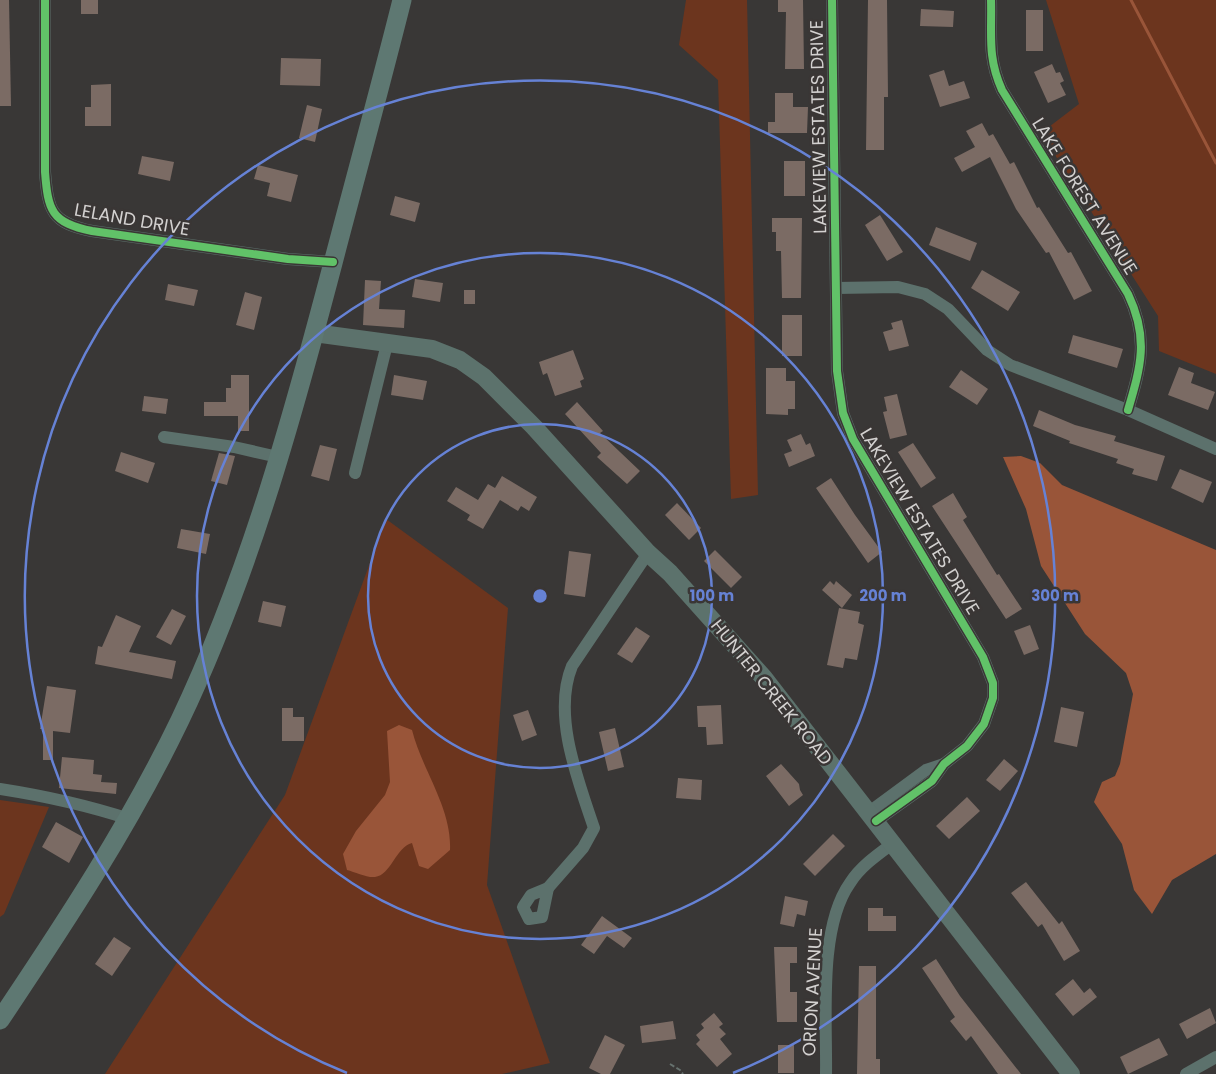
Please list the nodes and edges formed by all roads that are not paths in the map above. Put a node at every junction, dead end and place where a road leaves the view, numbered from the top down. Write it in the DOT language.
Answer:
graph roads {
  1 [pos="45,0"];
  2 [pos="402,0"];
  3 [pos="832,0"];
  4 [pos="990,0"];
  5 [pos="333,262"];
  6 [pos="836,288"];
  7 [pos="314,334"];
  8 [pos="387,344"];
  9 [pos="1128,410"];
  10 [pos="164,437"];
  11 [pos="1216,448"];
  12 [pos="278,458"];
  13 [pos="355,472"];
  14 [pos="648,553"];
  15 [pos="0,789"];
  16 [pos="873,817"];
  17 [pos="129,820"];
  18 [pos="892,844"];
  19 [pos="548,888"];
  20 [pos="0,1020"];
  21 [pos="1216,1057"];
  22 [pos="826,1074"];
  23 [pos="1071,1074"];
  24 [pos="1186,1074"];
  1 -- 5 [label="street, LELAND DRIVE"];
  2 -- 5 [label="main road"];
  3 -- 6 [label="street, LAKEVIEW ESTATES DRIVE"];
  4 -- 9 [label="street, LAKE FOREST AVENUE"];
  5 -- 7 [label="main road"];
  6 -- 9 [label="street"];
  6 -- 16 [label="street, LAKEVIEW ESTATES DRIVE"];
  7 -- 8 [label="main road, HUNTER CREEK ROAD"];
  7 -- 12 [label="main road"];
  8 -- 13 [label="street"];
  8 -- 14 [label="main road, HUNTER CREEK ROAD"];
  9 -- 11 [label="street"];
  10 -- 12 [label="street"];
  12 -- 17 [label="main road"];
  14 -- 16 [label="main road, HUNTER CREEK ROAD"];
  14 -- 19 [label="street"];
  15 -- 17 [label="street"];
  16 -- 18 [label="main road, HUNTER CREEK ROAD"];
  17 -- 20 [label="main road"];
  18 -- 22 [label="street, ORION AVENUE"];
  18 -- 23 [label="main road, HUNTER CREEK ROAD"];
  21 -- 24 [label="street"];
}
